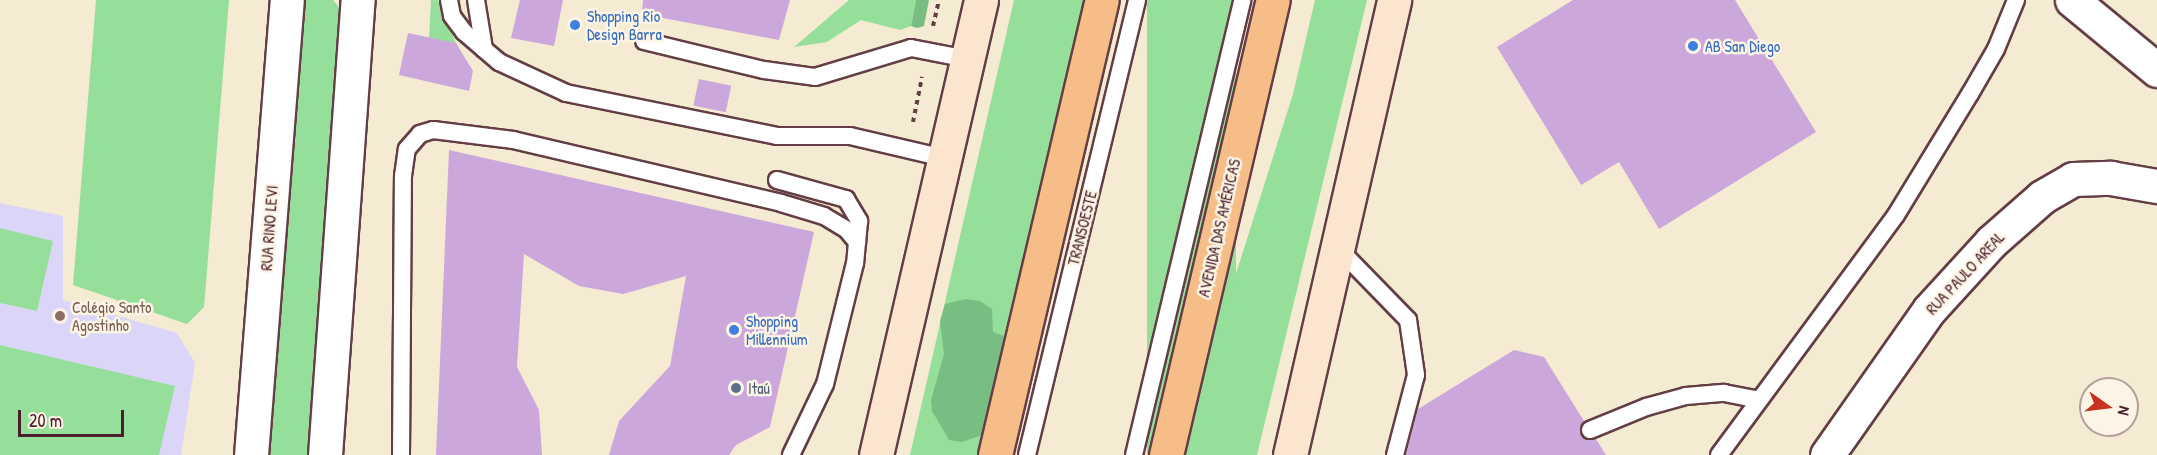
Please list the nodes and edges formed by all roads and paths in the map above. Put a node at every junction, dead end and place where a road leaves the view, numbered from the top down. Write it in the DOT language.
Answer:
graph roads {
  1 [pos="287,0"];
  2 [pos="358,0"];
  3 [pos="449,0"];
  4 [pos="476,0"];
  5 [pos="981,0"];
  6 [pos="1102,0"];
  7 [pos="1137,0"];
  8 [pos="1242,0"];
  9 [pos="1273,0"];
  10 [pos="1394,0"];
  11 [pos="2016,0"];
  12 [pos="2072,0"];
  13 [pos="645,41"];
  14 [pos="484,49"];
  15 [pos="967,59"];
  16 [pos="2157,70"];
  17 [pos="944,158"];
  18 [pos="777,180"];
  19 [pos="2157,186"];
  20 [pos="857,242"];
  21 [pos="1337,248"];
  22 [pos="1759,400"];
  23 [pos="1590,430"];
  24 [pos="251,455"];
  25 [pos="325,455"];
  26 [pos="401,455"];
  27 [pos="791,455"];
  28 [pos="876,455"];
  29 [pos="995,455"];
  30 [pos="1027,455"];
  31 [pos="1134,455"];
  32 [pos="1166,455"];
  33 [pos="1290,455"];
  34 [pos="1395,455"];
  35 [pos="1719,455"];
  36 [pos="1827,455"];
  1 -- 24 [label="street, RUA RINO LEVI"];
  2 -- 25 [label="street"];
  3 -- 14 [label="lane"];
  4 -- 14 [label="lane"];
  5 -- 15 [label="main road"];
  6 -- 29 [label="highway"];
  7 -- 30 [label="lane, TRANSOESTE"];
  8 -- 31 [label="lane"];
  9 -- 32 [label="highway, AVENIDA DAS AMÉRICAS"];
  10 -- 21 [label="main road"];
  11 -- 22 [label="lane"];
  12 -- 16 [label="street"];
  13 -- 15 [label="lane"];
  14 -- 17 [label="lane"];
  15 -- 17 [label="main road"];
  17 -- 28 [label="main road"];
  18 -- 20 [label="lane"];
  19 -- 36 [label="street, RUA PAULO AREAL"];
  20 -- 26 [label="lane"];
  20 -- 27 [label="lane"];
  21 -- 33 [label="main road"];
  21 -- 34 [label="lane"];
  22 -- 23 [label="lane"];
  22 -- 35 [label="lane"];
}
